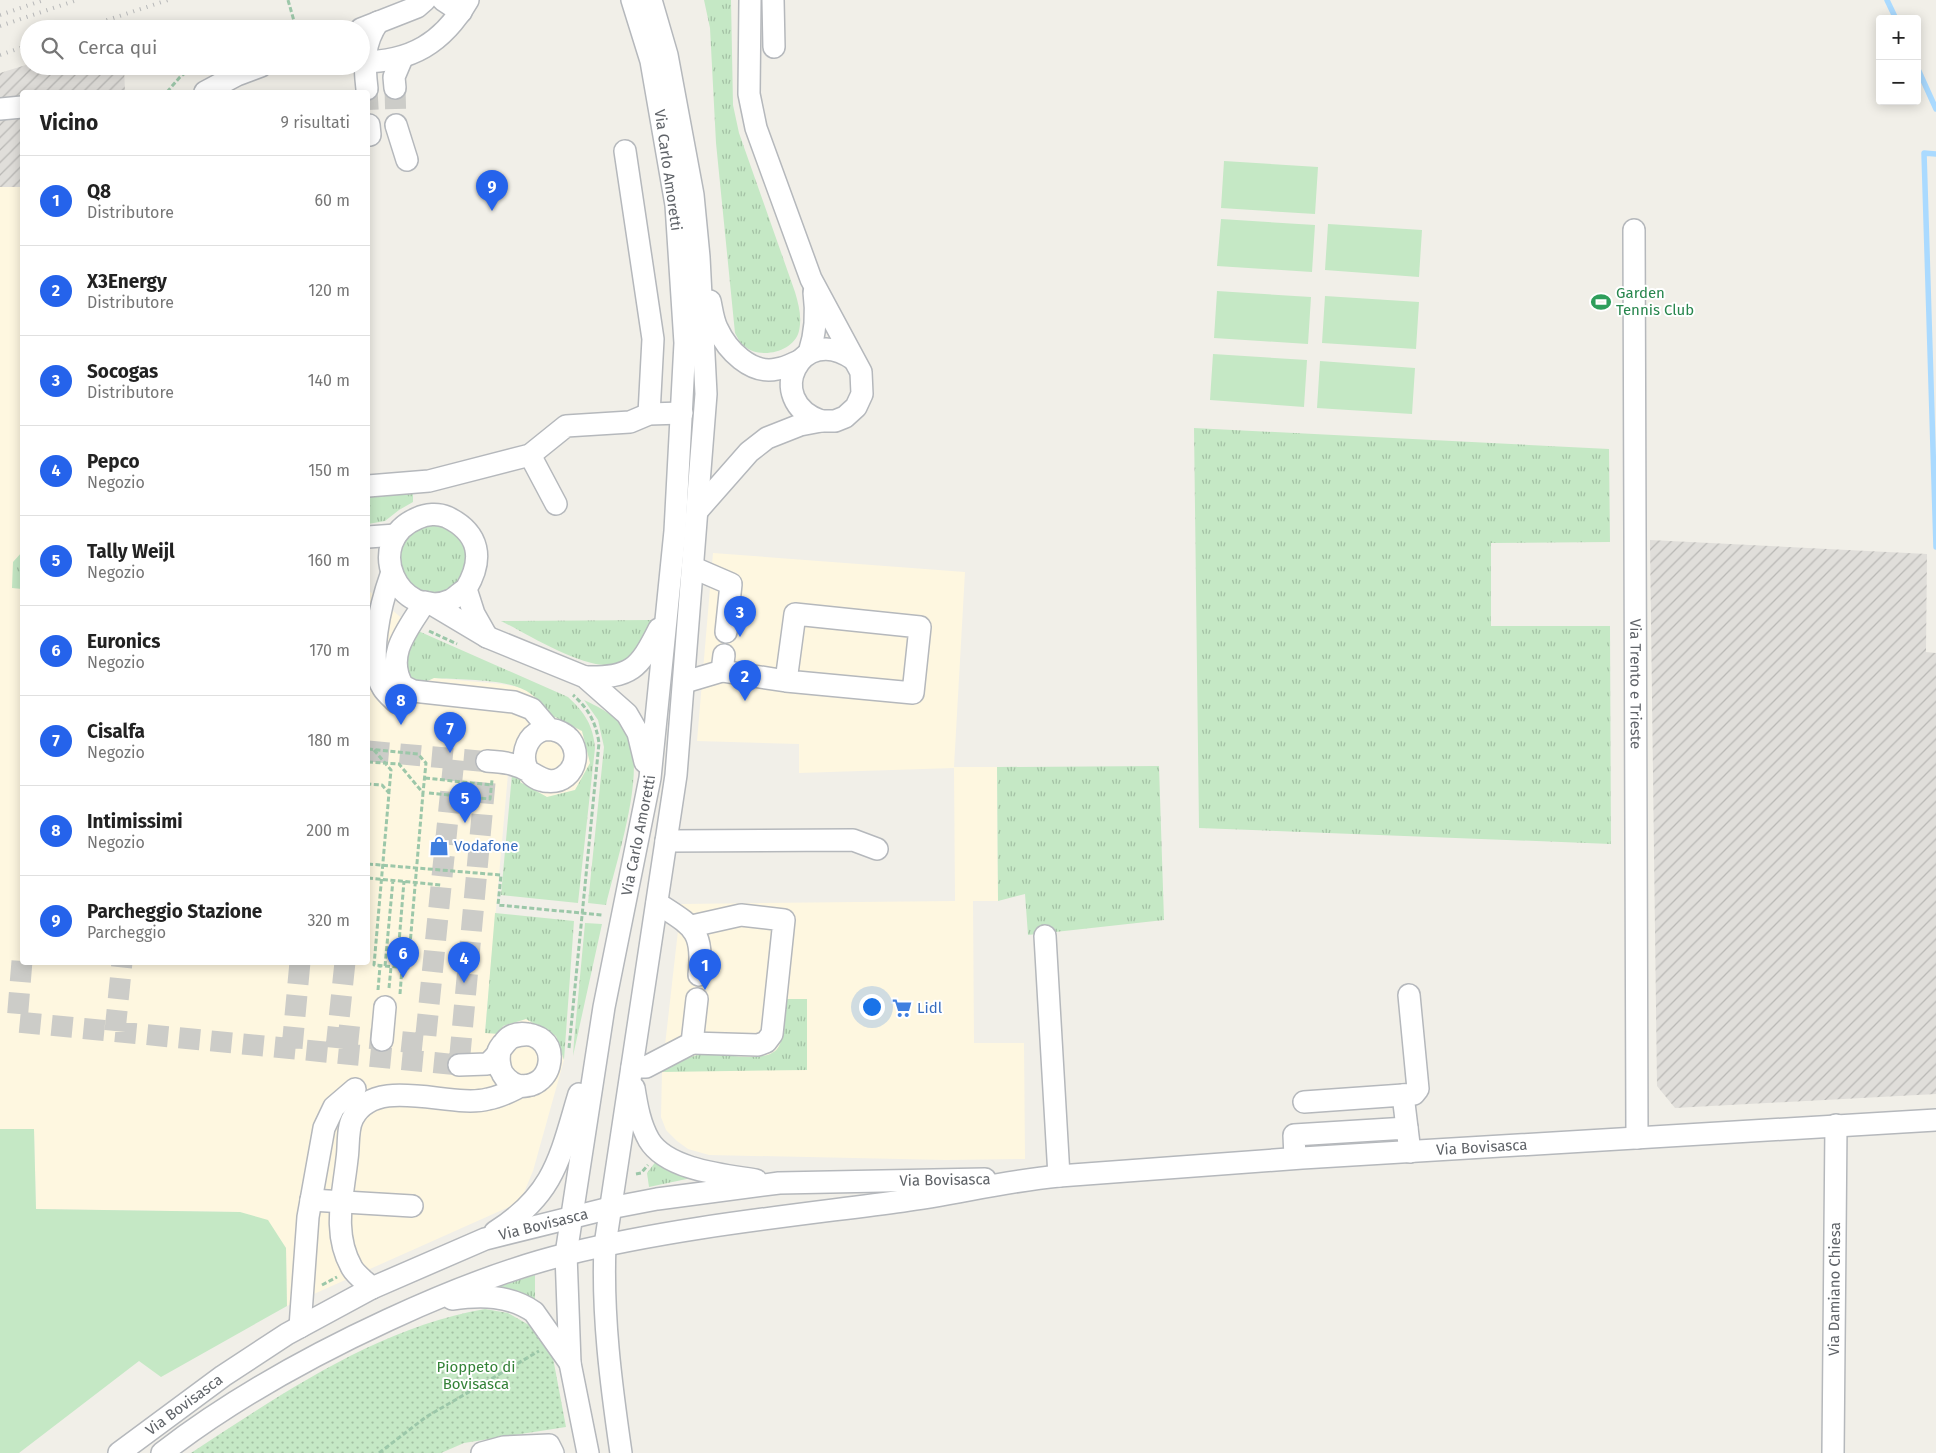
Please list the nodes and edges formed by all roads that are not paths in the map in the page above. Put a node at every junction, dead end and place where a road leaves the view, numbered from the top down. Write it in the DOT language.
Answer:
graph roads {
  1 [pos="426,0"];
  2 [pos="443,0"];
  3 [pos="632,0"];
  4 [pos="651,0"];
  5 [pos="750,0"];
  6 [pos="773,0"];
  7 [pos="464,6"];
  8 [pos="370,26"];
  9 [pos="750,56"];
  10 [pos="402,58"];
  11 [pos="370,61"];
  12 [pos="239,75"];
  13 [pos="365,75"];
  14 [pos="395,88"];
  15 [pos="367,89"];
  16 [pos="209,90"];
  17 [pos="20,107"];
  18 [pos="0,109"];
  19 [pos="396,125"];
  20 [pos="625,151"];
  21 [pos="407,160"];
  22 [pos="1634,230"];
  23 [pos="699,257"];
  24 [pos="811,279"];
  25 [pos="653,339"];
  26 [pos="685,343"];
  27 [pos="804,357"];
  28 [pos="853,359"];
  29 [pos="682,413"];
  30 [pos="649,414"];
  31 [pos="821,421"];
  32 [pos="530,455"];
  33 [pos="370,486"];
  34 [pos="556,504"];
  35 [pos="698,510"];
  36 [pos="396,535"];
  37 [pos="370,537"];
  38 [pos="370,548"];
  39 [pos="390,566"];
  40 [pos="694,568"];
  41 [pos="466,589"];
  42 [pos="428,602"];
  43 [pos="665,616"];
  44 [pos="726,632"];
  45 [pos="486,638"];
  46 [pos="585,677"];
  47 [pos="786,681"];
  48 [pos="685,682"];
  49 [pos="396,702"];
  50 [pos="558,750"];
  51 [pos="487,762"];
  52 [pos="532,774"];
  53 [pos="650,778"];
  54 [pos="666,841"];
  55 [pos="877,849"];
  56 [pos="657,903"];
  57 [pos="692,926"];
  58 [pos="1045,936"];
  59 [pos="700,975"];
  60 [pos="1409,995"];
  61 [pos="388,996"];
  62 [pos="697,1000"];
  63 [pos="604,1007"];
  64 [pos="382,1040"];
  65 [pos="692,1043"];
  66 [pos="531,1047"];
  67 [pos="459,1064"];
  68 [pos="631,1070"];
  69 [pos="530,1084"];
  70 [pos="355,1089"];
  71 [pos="1403,1095"];
  72 [pos="1304,1102"];
  73 [pos="1936,1120"];
  74 [pos="1836,1125"];
  75 [pos="1407,1128"];
  76 [pos="1636,1138"];
  77 [pos="1410,1152"];
  78 [pos="1294,1158"];
  79 [pos="1059,1176"];
  80 [pos="1027,1179"];
  81 [pos="779,1184"];
  82 [pos="311,1200"];
  83 [pos="342,1202"];
  84 [pos="412,1206"];
  85 [pos="610,1208"];
  86 [pos="571,1217"];
  87 [pos="485,1239"];
  88 [pos="605,1245"];
  89 [pos="566,1254"];
  90 [pos="372,1288"];
  91 [pos="427,1302"];
  92 [pos="300,1327"];
  93 [pos="570,1363"];
  94 [pos="119,1453"];
  95 [pos="162,1453"];
  96 [pos="482,1453"];
  97 [pos="553,1453"];
  98 [pos="588,1453"];
  99 [pos="622,1453"];
  100 [pos="1832,1453"];
  1 -- 8 [label="street"];
  2 -- 7 [label="street"];
  3 -- 26 [label="street, Via Carlo Amoretti"];
  4 -- 23 [label="street, Via Carlo Amoretti"];
  5 -- 9 [label="street"];
  6 -- 9 [label="street"];
  7 -- 10 [label="street"];
  9 -- 24 [label="street"];
  10 -- 11 [label="street"];
  10 -- 14 [label="street"];
  12 -- 16 [label="street"];
  13 -- 15 [label="street"];
  17 -- 18 [label="street"];
  19 -- 21 [label="street"];
  20 -- 25 [label="street"];
  22 -- 76 [label="street, Via Trento e Trieste"];
  23 -- 27 [label="street, Via Carlo Amoretti"];
  23 -- 35 [label="street, Via Carlo Amoretti"];
  24 -- 27 [label="street"];
  24 -- 28 [label="street"];
  25 -- 26 [label="street"];
  25 -- 30 [label="street"];
  26 -- 29 [label="street, Via Carlo Amoretti"];
  27 -- 28 [label="street, Via Carlo Amoretti"];
  27 -- 31 [label="street"];
  28 -- 31 [label="street"];
  29 -- 30 [label="street"];
  29 -- 43 [label="street, Via Carlo Amoretti"];
  30 -- 32 [label="street"];
  31 -- 35 [label="street"];
  32 -- 33 [label="street"];
  32 -- 34 [label="street"];
  35 -- 40 [label="street, Via Carlo Amoretti"];
  36 -- 37 [label="street"];
  36 -- 39 [label="street"];
  36 -- 41 [label="street"];
  38 -- 39 [label="street"];
  39 -- 42 [label="street"];
  39 -- 49 [label="street"];
  40 -- 44 [label="street"];
  40 -- 48 [label="street, Via Carlo Amoretti"];
  41 -- 42 [label="street"];
  41 -- 45 [label="street"];
  42 -- 45 [label="street"];
  42 -- 50 [label="street"];
  43 -- 46 [label="street"];
  43 -- 53 [label="street, Via Carlo Amoretti"];
  45 -- 46 [label="street"];
  46 -- 53 [label="street"];
  47 -- 47 [label="street"];
  47 -- 48 [label="street"];
  48 -- 54 [label="street, Via Carlo Amoretti"];
  50 -- 52 [label="street"];
  50 -- 52 [label="street"];
  51 -- 52 [label="street"];
  53 -- 63 [label="street, Via Carlo Amoretti"];
  54 -- 55 [label="street"];
  54 -- 56 [label="street, Via Carlo Amoretti"];
  56 -- 57 [label="street"];
  56 -- 68 [label="street, Via Carlo Amoretti"];
  57 -- 59 [label="street"];
  57 -- 65 [label="street"];
  58 -- 79 [label="street"];
  60 -- 71 [label="street"];
  61 -- 64 [label="street"];
  62 -- 65 [label="street"];
  63 -- 86 [label="street, Via Carlo Amoretti"];
  63 -- 87 [label="street"];
  65 -- 68 [label="street"];
  66 -- 67 [label="street"];
  66 -- 69 [label="street"];
  66 -- 69 [label="street"];
  68 -- 81 [label="street"];
  68 -- 85 [label="street, Via Carlo Amoretti"];
  69 -- 83 [label="street"];
  70 -- 82 [label="street"];
  71 -- 72 [label="street"];
  71 -- 75 [label="street"];
  73 -- 74 [label="street, Via Bovisasca"];
  74 -- 76 [label="street, Via Bovisasca"];
  74 -- 100 [label="street, Via Damiano Chiesa"];
  75 -- 77 [label="street"];
  75 -- 78 [label="street"];
  76 -- 77 [label="street, Via Bovisasca"];
  77 -- 78 [label="street, Via Bovisasca"];
  78 -- 79 [label="street, Via Bovisasca"];
  79 -- 80 [label="street, Via Bovisasca"];
  80 -- 81 [label="street, Via Bovisasca"];
  80 -- 88 [label="street, Via Bovisasca"];
  81 -- 85 [label="street, Via Bovisasca"];
  82 -- 83 [label="street"];
  82 -- 92 [label="street"];
  83 -- 84 [label="street"];
  83 -- 90 [label="street"];
  85 -- 86 [label="street, Via Bovisasca"];
  85 -- 88 [label="street, Via Carlo Amoretti"];
  86 -- 87 [label="street, Via Bovisasca"];
  86 -- 89 [label="street, Via Carlo Amoretti"];
  87 -- 90 [label="street, Via Bovisasca"];
  88 -- 89 [label="street, Via Bovisasca"];
  88 -- 99 [label="street, Via Carlo Amoretti"];
  89 -- 91 [label="street, Via Bovisasca"];
  89 -- 93 [label="street, Via Carlo Amoretti"];
  90 -- 92 [label="street, Via Bovisasca"];
  91 -- 93 [label="street"];
  91 -- 95 [label="street, Via Bovisasca"];
  92 -- 94 [label="street, Via Bovisasca"];
  93 -- 98 [label="street"];
  96 -- 97 [label="street"];
}
